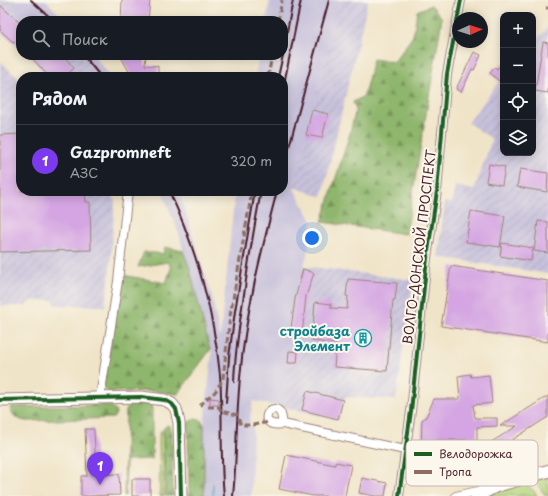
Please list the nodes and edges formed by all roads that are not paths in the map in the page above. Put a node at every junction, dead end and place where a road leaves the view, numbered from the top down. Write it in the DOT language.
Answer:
graph roads {
  1 [pos="461,0"];
  2 [pos="127,196"];
  3 [pos="100,397"];
  4 [pos="0,400"];
  5 [pos="283,424"];
  6 [pos="407,440"];
  7 [pos="406,444"];
  8 [pos="405,450"];
  9 [pos="548,471"];
  10 [pos="538,474"];
  11 [pos="496,486"];
  12 [pos="400,492"];
  13 [pos="181,496"];
  14 [pos="405,496"];
  15 [pos="456,496"];
  16 [pos="477,496"];
  1 -- 6 [label="street, ВОЛГО-ДОНСКОЙ ПРОСПЕКТ"];
  2 -- 3 [label="street"];
  3 -- 4 [label="street"];
  3 -- 13 [label="street"];
  5 -- 8 [label="street"];
  7 -- 8 [label="street, ВОЛГО-ДОНСКОЙ ПРОСПЕКТ"];
  8 -- 12 [label="street, ВОЛГО-ДОНСКОЙ ПРОСПЕКТ"];
  9 -- 10 [label="main road"];
  11 -- 15 [label="street"];
  11 -- 16 [label="main road"];
  12 -- 14 [label="street"];
}
